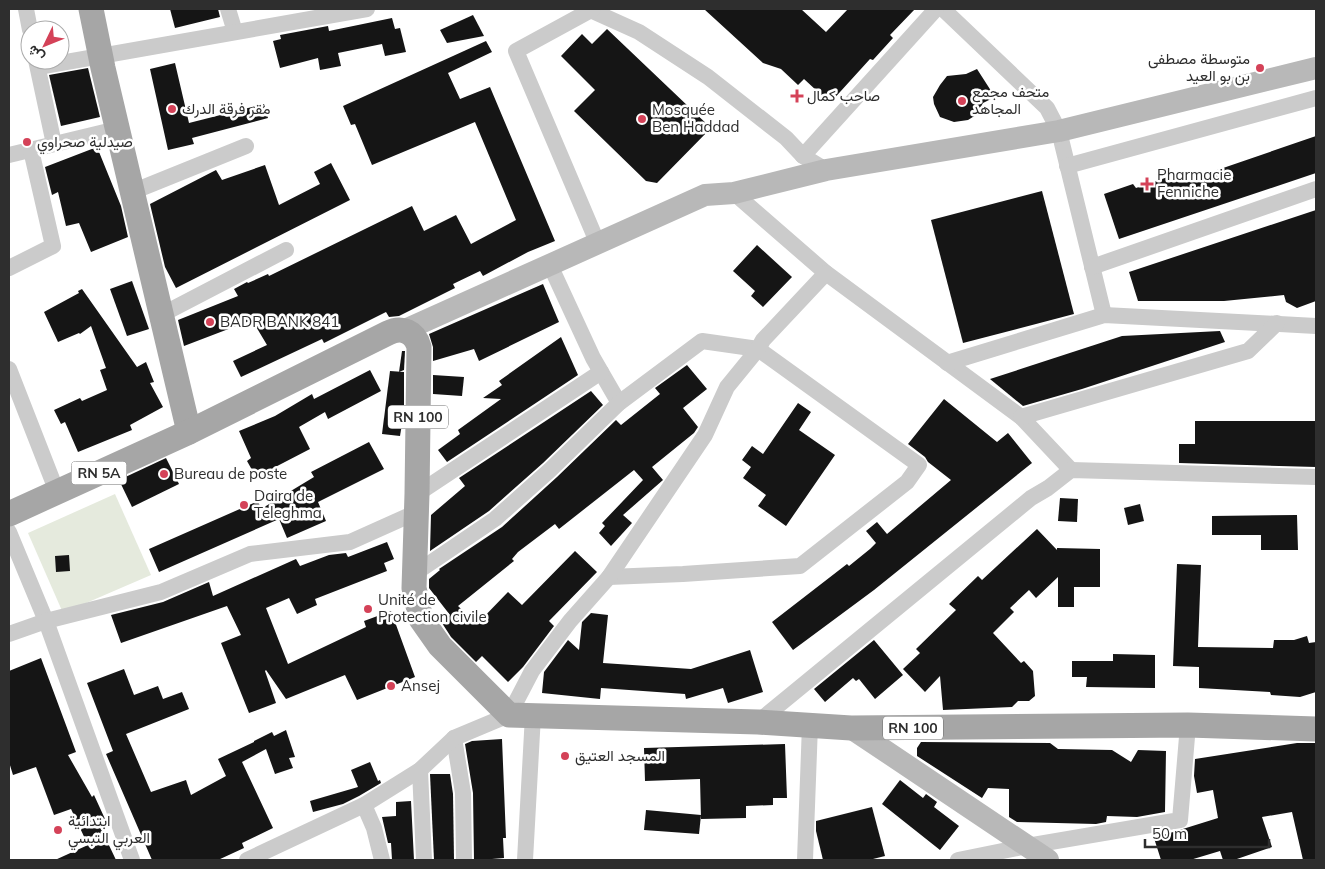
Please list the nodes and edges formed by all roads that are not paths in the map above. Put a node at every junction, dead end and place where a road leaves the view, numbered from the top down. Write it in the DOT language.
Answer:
graph roads {
  1 [pos="91,9"];
  2 [pos="228,9"];
  3 [pos="367,9"];
  4 [pos="590,9"];
  5 [pos="936,9"];
  6 [pos="943,9"];
  7 [pos="235,32"];
  8 [pos="101,56"];
  9 [pos="70,60"];
  10 [pos="1316,68"];
  11 [pos="38,70"];
  12 [pos="1316,98"];
  13 [pos="118,129"];
  14 [pos="1059,131"];
  15 [pos="54,144"];
  16 [pos="246,146"];
  17 [pos="30,150"];
  18 [pos="9,155"];
  19 [pos="803,156"];
  20 [pos="1067,166"];
  21 [pos="826,170"];
  22 [pos="1316,189"];
  23 [pos="132,192"];
  24 [pos="734,193"];
  25 [pos="598,244"];
  26 [pos="286,250"];
  27 [pos="550,265"];
  28 [pos="1092,266"];
  29 [pos="9,268"];
  30 [pos="826,273"];
  31 [pos="161,315"];
  32 [pos="1104,315"];
  33 [pos="1276,323"];
  34 [pos="1316,326"];
  35 [pos="405,330"];
  36 [pos="758,348"];
  37 [pos="947,363"];
  38 [pos="9,370"];
  39 [pos="601,372"];
  40 [pos="619,402"];
  41 [pos="1021,417"];
  42 [pos="188,432"];
  43 [pos="1071,470"];
  44 [pos="1316,477"];
  45 [pos="57,492"];
  46 [pos="417,503"];
  47 [pos="9,514"];
  48 [pos="9,532"];
  49 [pos="414,574"];
  50 [pos="609,576"];
  51 [pos="46,622"];
  52 [pos="9,634"];
  53 [pos="521,715"];
  54 [pos="758,722"];
  55 [pos="1188,724"];
  56 [pos="810,725"];
  57 [pos="851,728"];
  58 [pos="1316,729"];
  59 [pos="454,738"];
  60 [pos="420,770"];
  61 [pos="364,805"];
  62 [pos="1026,846"];
  63 [pos="132,860"];
  64 [pos="247,860"];
  65 [pos="382,860"];
  66 [pos="424,860"];
  67 [pos="464,860"];
  68 [pos="525,860"];
  69 [pos="805,860"];
  70 [pos="958,860"];
  71 [pos="1048,860"];
  1 -- 8 [label="main road"];
  2 -- 7 [label="street"];
  3 -- 7 [label="street"];
  4 -- 19 [label="street"];
  4 -- 25 [label="street"];
  5 -- 19 [label="street"];
  6 -- 14 [label="street"];
  7 -- 8 [label="street"];
  8 -- 9 [label="street"];
  8 -- 13 [label="main road"];
  10 -- 14 [label="street"];
  11 -- 15 [label="street"];
  12 -- 20 [label="street"];
  13 -- 15 [label="street"];
  13 -- 23 [label="main road"];
  14 -- 20 [label="street"];
  14 -- 21 [label="street"];
  15 -- 17 [label="street"];
  16 -- 23 [label="street"];
  17 -- 18 [label="street"];
  17 -- 29 [label="street"];
  19 -- 21 [label="street"];
  20 -- 28 [label="street"];
  21 -- 24 [label="street"];
  22 -- 28 [label="street"];
  23 -- 31 [label="main road"];
  24 -- 25 [label="street"];
  24 -- 30 [label="street"];
  25 -- 27 [label="street"];
  26 -- 31 [label="street"];
  27 -- 35 [label="street"];
  27 -- 39 [label="street"];
  28 -- 32 [label="street"];
  30 -- 36 [label="street"];
  30 -- 37 [label="street"];
  31 -- 42 [label="main road"];
  32 -- 33 [label="street"];
  32 -- 37 [label="street"];
  33 -- 34 [label="street"];
  33 -- 41 [label="street"];
  35 -- 42 [label="main road"];
  35 -- 46 [label="main road, RN 100"];
  36 -- 40 [label="street"];
  36 -- 50 [label="street"];
  36 -- 50 [label="street"];
  37 -- 41 [label="street"];
  38 -- 45 [label="street"];
  39 -- 40 [label="street"];
  39 -- 46 [label="street"];
  40 -- 49 [label="street"];
  41 -- 43 [label="street"];
  42 -- 45 [label="main road, RN 5A"];
  43 -- 44 [label="street"];
  43 -- 54 [label="street"];
  45 -- 47 [label="main road, RN 5A"];
  46 -- 49 [label="main road, RN 100"];
  46 -- 51 [label="street"];
  48 -- 51 [label="street"];
  49 -- 53 [label="main road, RN 100"];
  50 -- 53 [label="street"];
  51 -- 52 [label="street"];
  51 -- 63 [label="street"];
  53 -- 54 [label="main road, RN 100"];
  53 -- 59 [label="street"];
  53 -- 68 [label="street"];
  54 -- 56 [label="main road, RN 100"];
  55 -- 57 [label="main road, RN 100"];
  55 -- 58 [label="main road, RN 100"];
  55 -- 62 [label="street"];
  56 -- 57 [label="main road, RN 100"];
  56 -- 69 [label="street"];
  57 -- 62 [label="street"];
  59 -- 60 [label="street"];
  59 -- 67 [label="street"];
  60 -- 61 [label="street"];
  60 -- 66 [label="street"];
  61 -- 64 [label="street"];
  61 -- 65 [label="street"];
  62 -- 70 [label="street"];
  62 -- 71 [label="street"];
}
